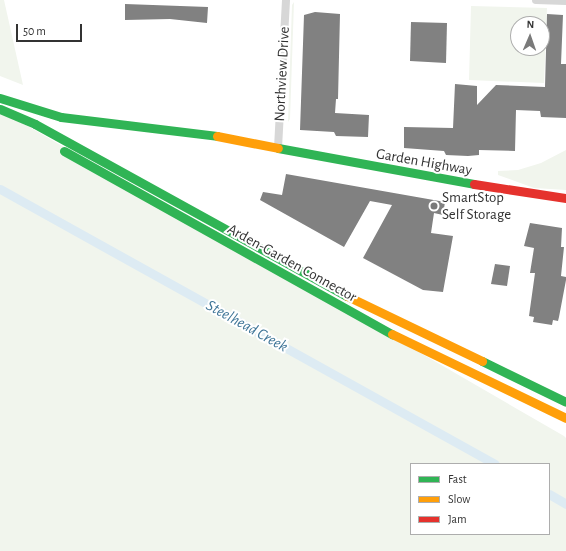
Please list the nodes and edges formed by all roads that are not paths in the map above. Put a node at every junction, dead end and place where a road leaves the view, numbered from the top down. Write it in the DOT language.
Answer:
graph roads {
  1 [pos="286,0"];
  2 [pos="536,0"];
  3 [pos="566,1"];
  4 [pos="0,98"];
  5 [pos="0,110"];
  6 [pos="13,117"];
  7 [pos="278,148"];
  8 [pos="566,198"];
  9 [pos="566,402"];
  10 [pos="566,418"];
  1 -- 7 [label="street, Northview Drive"];
  2 -- 3 [label="street"];
  4 -- 7 [label="main road, Garden Highway"];
  5 -- 6 [label="main road, Arden-Garden Connector"];
  6 -- 9 [label="main road, Arden-Garden Connector"];
  6 -- 10 [label="main road, Arden-Garden Connector"];
  7 -- 8 [label="main road, Garden Highway"];
}
